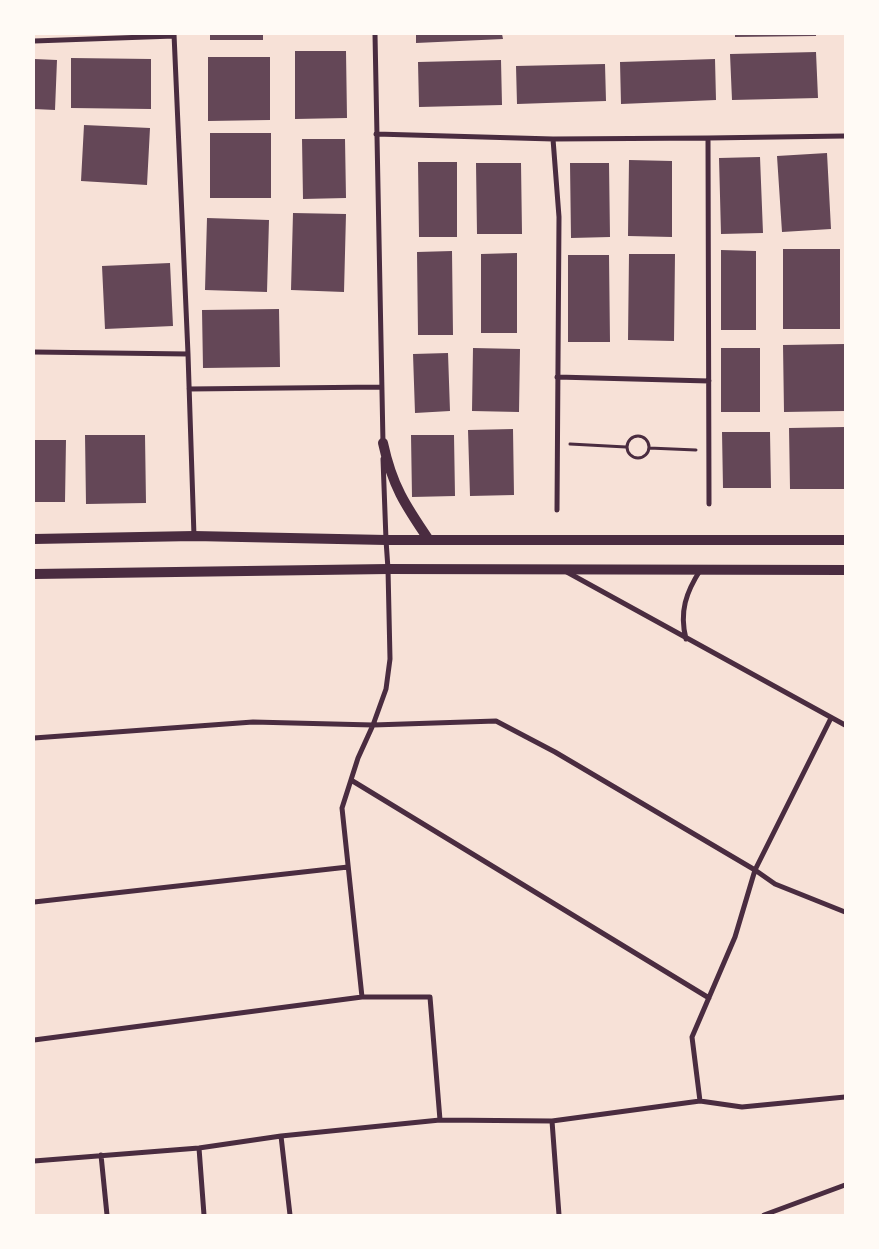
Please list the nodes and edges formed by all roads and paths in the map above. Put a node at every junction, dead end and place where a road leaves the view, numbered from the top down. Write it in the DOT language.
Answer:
graph roads {
  1 [pos="375,34"];
  2 [pos="174,35"];
  3 [pos="34,41"];
  4 [pos="376,134"];
  5 [pos="845,136"];
  6 [pos="552,138"];
  7 [pos="708,138"];
  8 [pos="34,352"];
  9 [pos="188,354"];
  10 [pos="557,377"];
  11 [pos="709,381"];
  12 [pos="381,388"];
  13 [pos="189,389"];
  14 [pos="383,443"];
  15 [pos="556,443"];
  16 [pos="626,447"];
  17 [pos="649,448"];
  18 [pos="709,451"];
  19 [pos="709,504"];
  20 [pos="557,510"];
  21 [pos="194,536"];
  22 [pos="34,539"];
  23 [pos="386,540"];
  24 [pos="429,540"];
  25 [pos="845,540"];
  26 [pos="388,569"];
  27 [pos="560,569"];
  28 [pos="701,569"];
  29 [pos="845,570"];
  30 [pos="34,574"];
  31 [pos="686,639"];
  32 [pos="831,718"];
  33 [pos="373,725"];
  34 [pos="845,725"];
  35 [pos="34,738"];
  36 [pos="351,780"];
  37 [pos="348,867"];
  38 [pos="755,870"];
  39 [pos="34,902"];
  40 [pos="845,912"];
  41 [pos="362,997"];
  42 [pos="709,998"];
  43 [pos="34,1040"];
  44 [pos="845,1097"];
  45 [pos="700,1101"];
  46 [pos="440,1120"];
  47 [pos="552,1121"];
  48 [pos="281,1136"];
  49 [pos="198,1148"];
  50 [pos="101,1155"];
  51 [pos="34,1160"];
  52 [pos="845,1185"];
  53 [pos="107,1215"];
  54 [pos="204,1215"];
  55 [pos="290,1215"];
  56 [pos="559,1215"];
  57 [pos="764,1215"];
  1 -- 4 [label="street"];
  2 -- 3 [label="street"];
  2 -- 9 [label="street"];
  4 -- 6 [label="street"];
  4 -- 12 [label="street"];
  5 -- 7 [label="street"];
  6 -- 7 [label="street"];
  6 -- 10 [label="street"];
  7 -- 11 [label="street"];
  8 -- 9 [label="street"];
  9 -- 13 [label="street"];
  10 -- 11 [label="street"];
  10 -- 15 [label="street"];
  11 -- 18 [label="street"];
  12 -- 13 [label="street"];
  12 -- 14 [label="street"];
  13 -- 21 [label="street"];
  14 -- 23 [label="street"];
  14 -- 24 [label="main road"];
  15 -- 16 [label="path"];
  15 -- 20 [label="street"];
  16 -- 17 [label="path"];
  16 -- 17 [label="path"];
  17 -- 18 [label="path"];
  18 -- 19 [label="street"];
  21 -- 22 [label="main road"];
  21 -- 23 [label="main road"];
  23 -- 24 [label="main road"];
  23 -- 26 [label="street"];
  24 -- 25 [label="main road"];
  26 -- 27 [label="main road"];
  26 -- 30 [label="main road"];
  26 -- 33 [label="street"];
  27 -- 28 [label="main road"];
  27 -- 31 [label="street"];
  28 -- 29 [label="main road"];
  28 -- 31 [label="street"];
  31 -- 32 [label="street"];
  32 -- 34 [label="street"];
  32 -- 38 [label="street"];
  33 -- 35 [label="street"];
  33 -- 36 [label="street"];
  33 -- 38 [label="street"];
  36 -- 37 [label="street"];
  36 -- 42 [label="street"];
  37 -- 39 [label="street"];
  37 -- 41 [label="street"];
  38 -- 40 [label="street"];
  38 -- 42 [label="street"];
  41 -- 43 [label="street"];
  41 -- 46 [label="street"];
  42 -- 45 [label="street"];
  44 -- 45 [label="street"];
  45 -- 47 [label="street"];
  46 -- 47 [label="street"];
  46 -- 48 [label="street"];
  47 -- 56 [label="street"];
  48 -- 49 [label="street"];
  48 -- 55 [label="street"];
  49 -- 50 [label="street"];
  49 -- 54 [label="street"];
  50 -- 51 [label="street"];
  50 -- 53 [label="street"];
  52 -- 57 [label="street"];
}
